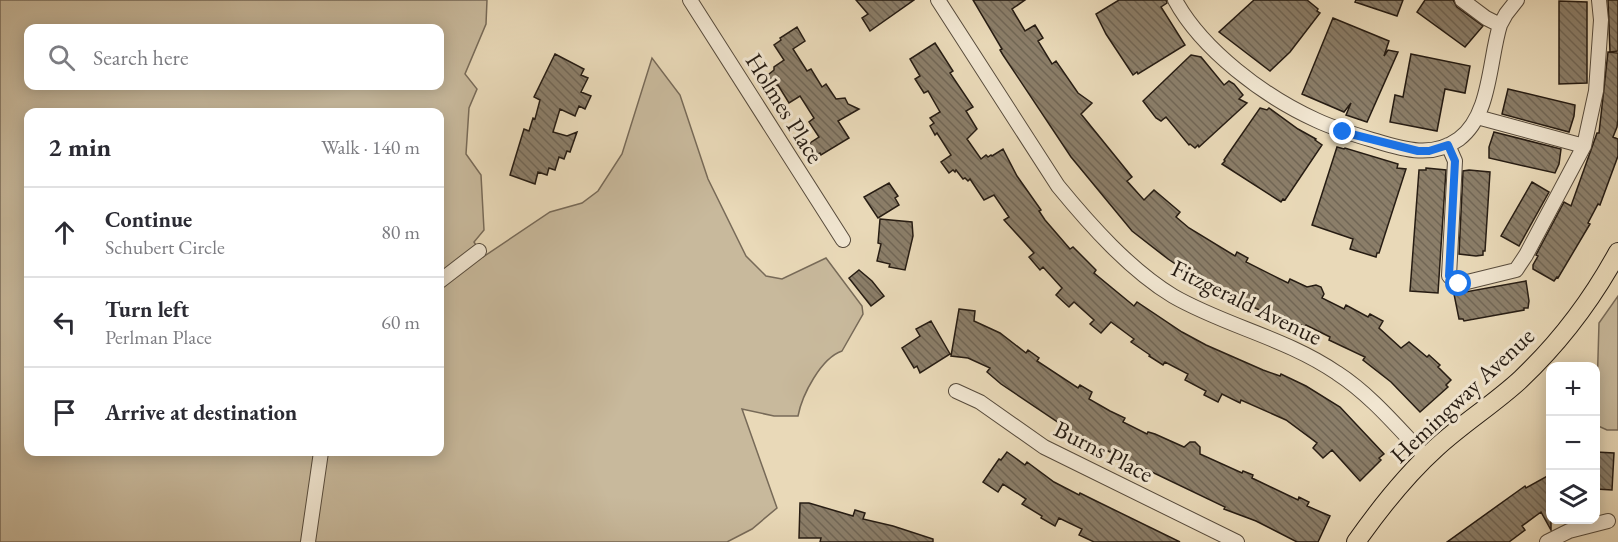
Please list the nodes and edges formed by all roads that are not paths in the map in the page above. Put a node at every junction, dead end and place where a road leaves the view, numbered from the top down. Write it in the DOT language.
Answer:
graph roads {
  1 [pos="690,0"];
  2 [pos="938,0"];
  3 [pos="1175,0"];
  4 [pos="1462,0"];
  5 [pos="1517,0"];
  6 [pos="1599,0"];
  7 [pos="1500,25"];
  8 [pos="1477,117"];
  9 [pos="1448,145"];
  10 [pos="1584,146"];
  11 [pos="843,240"];
  12 [pos="479,251"];
  13 [pos="1618,252"];
  14 [pos="444,278"];
  15 [pos="956,391"];
  16 [pos="320,456"];
  17 [pos="1426,458"];
  18 [pos="1608,521"];
  19 [pos="308,542"];
  20 [pos="1237,542"];
  21 [pos="1356,542"];
  22 [pos="1548,542"];
  1 -- 11 [label="street, Holmes Place"];
  2 -- 17 [label="street, Fitzgerald Avenue"];
  3 -- 9 [label="street"];
  4 -- 7 [label="street"];
  5 -- 7 [label="street"];
  6 -- 10 [label="street"];
  7 -- 8 [label="street"];
  8 -- 9 [label="street"];
  8 -- 10 [label="street"];
  9 -- 10 [label="street"];
  12 -- 14 [label="street"];
  13 -- 17 [label="main road, Hemingway Avenue"];
  15 -- 20 [label="street, Burns Place"];
  16 -- 19 [label="street"];
  17 -- 21 [label="main road, Hemingway Avenue"];
  18 -- 22 [label="street"];
}
